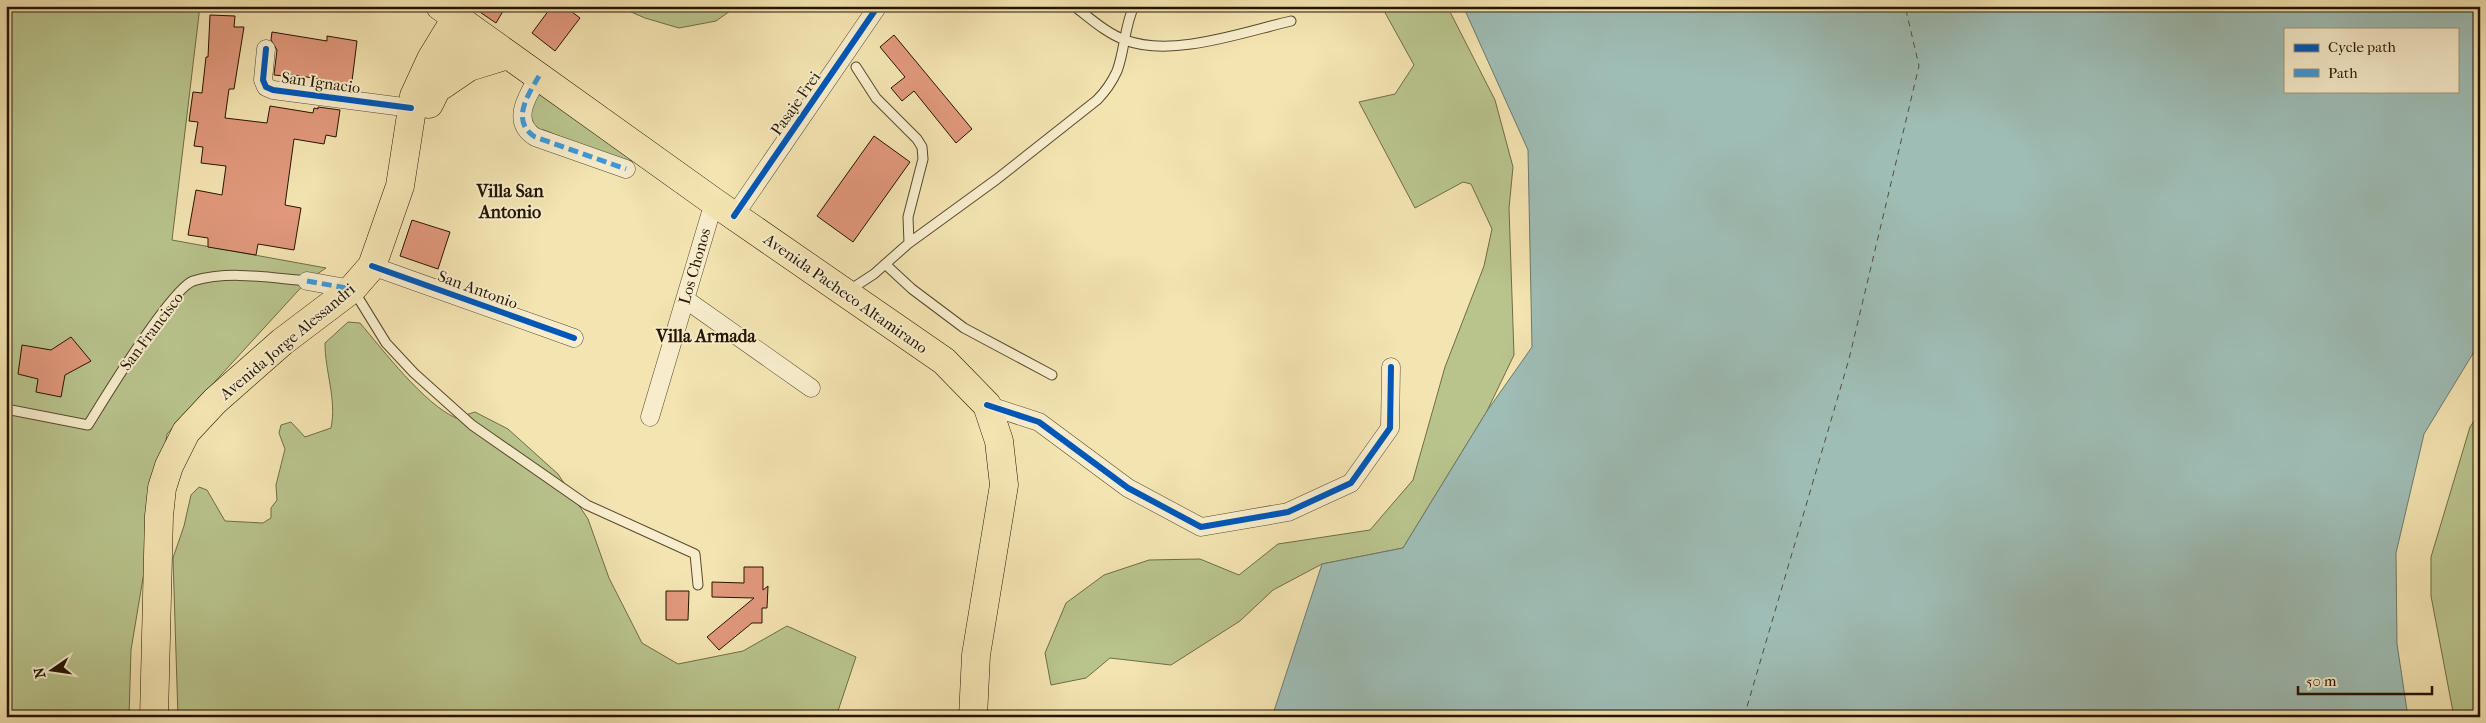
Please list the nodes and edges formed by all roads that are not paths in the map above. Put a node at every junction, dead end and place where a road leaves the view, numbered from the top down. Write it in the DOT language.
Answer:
graph roads {
  1 [pos="425,6"];
  2 [pos="878,6"];
  3 [pos="1074,6"];
  4 [pos="1134,6"];
  5 [pos="456,18"];
  6 [pos="1290,21"];
  7 [pos="1123,40"];
  8 [pos="266,49"];
  9 [pos="508,55"];
  10 [pos="856,67"];
  11 [pos="539,76"];
  12 [pos="421,95"];
  13 [pos="626,169"];
  14 [pos="724,209"];
  15 [pos="908,243"];
  16 [pos="885,264"];
  17 [pos="372,266"];
  18 [pos="307,281"];
  19 [pos="352,289"];
  20 [pos="846,292"];
  21 [pos="685,299"];
  22 [pos="574,338"];
  23 [pos="1392,367"];
  24 [pos="1052,375"];
  25 [pos="812,388"];
  26 [pos="986,405"];
  27 [pos="6,409"];
  28 [pos="650,417"];
  29 [pos="698,585"];
  30 [pos="154,717"];
  31 [pos="973,717"];
  1 -- 12 [label="main road"];
  2 -- 14 [label="street, Pasaje Frei"];
  3 -- 7 [label="lane"];
  4 -- 7 [label="lane"];
  5 -- 9 [label="main road, Avenida Pacheco Altamirano"];
  5 -- 12 [label="main road, Avenida Jorge Alessandri"];
  6 -- 7 [label="lane"];
  7 -- 15 [label="lane"];
  8 -- 12 [label="street, San Ignacio"];
  9 -- 11 [label="main road, Avenida Pacheco Altamirano"];
  9 -- 12 [label="main road"];
  10 -- 15 [label="lane"];
  11 -- 13 [label="street"];
  11 -- 14 [label="main road, Avenida Pacheco Altamirano"];
  12 -- 17 [label="main road, Avenida Jorge Alessandri"];
  14 -- 20 [label="main road, Avenida Pacheco Altamirano"];
  14 -- 21 [label="street, Los Chonos"];
  15 -- 16 [label="lane"];
  16 -- 20 [label="lane"];
  16 -- 24 [label="lane"];
  17 -- 19 [label="main road, Avenida Jorge Alessandri"];
  17 -- 22 [label="street, San Antonio"];
  18 -- 19 [label="street, San Francisco"];
  18 -- 27 [label="lane, San Francisco"];
  19 -- 29 [label="lane"];
  19 -- 30 [label="main road, Avenida Jorge Alessandri"];
  20 -- 26 [label="main road, Avenida Pacheco Altamirano"];
  21 -- 25 [label="street"];
  21 -- 28 [label="street, Los Chonos"];
  23 -- 26 [label="street"];
  26 -- 31 [label="main road, Avenida Pacheco Altamirano"];
}
